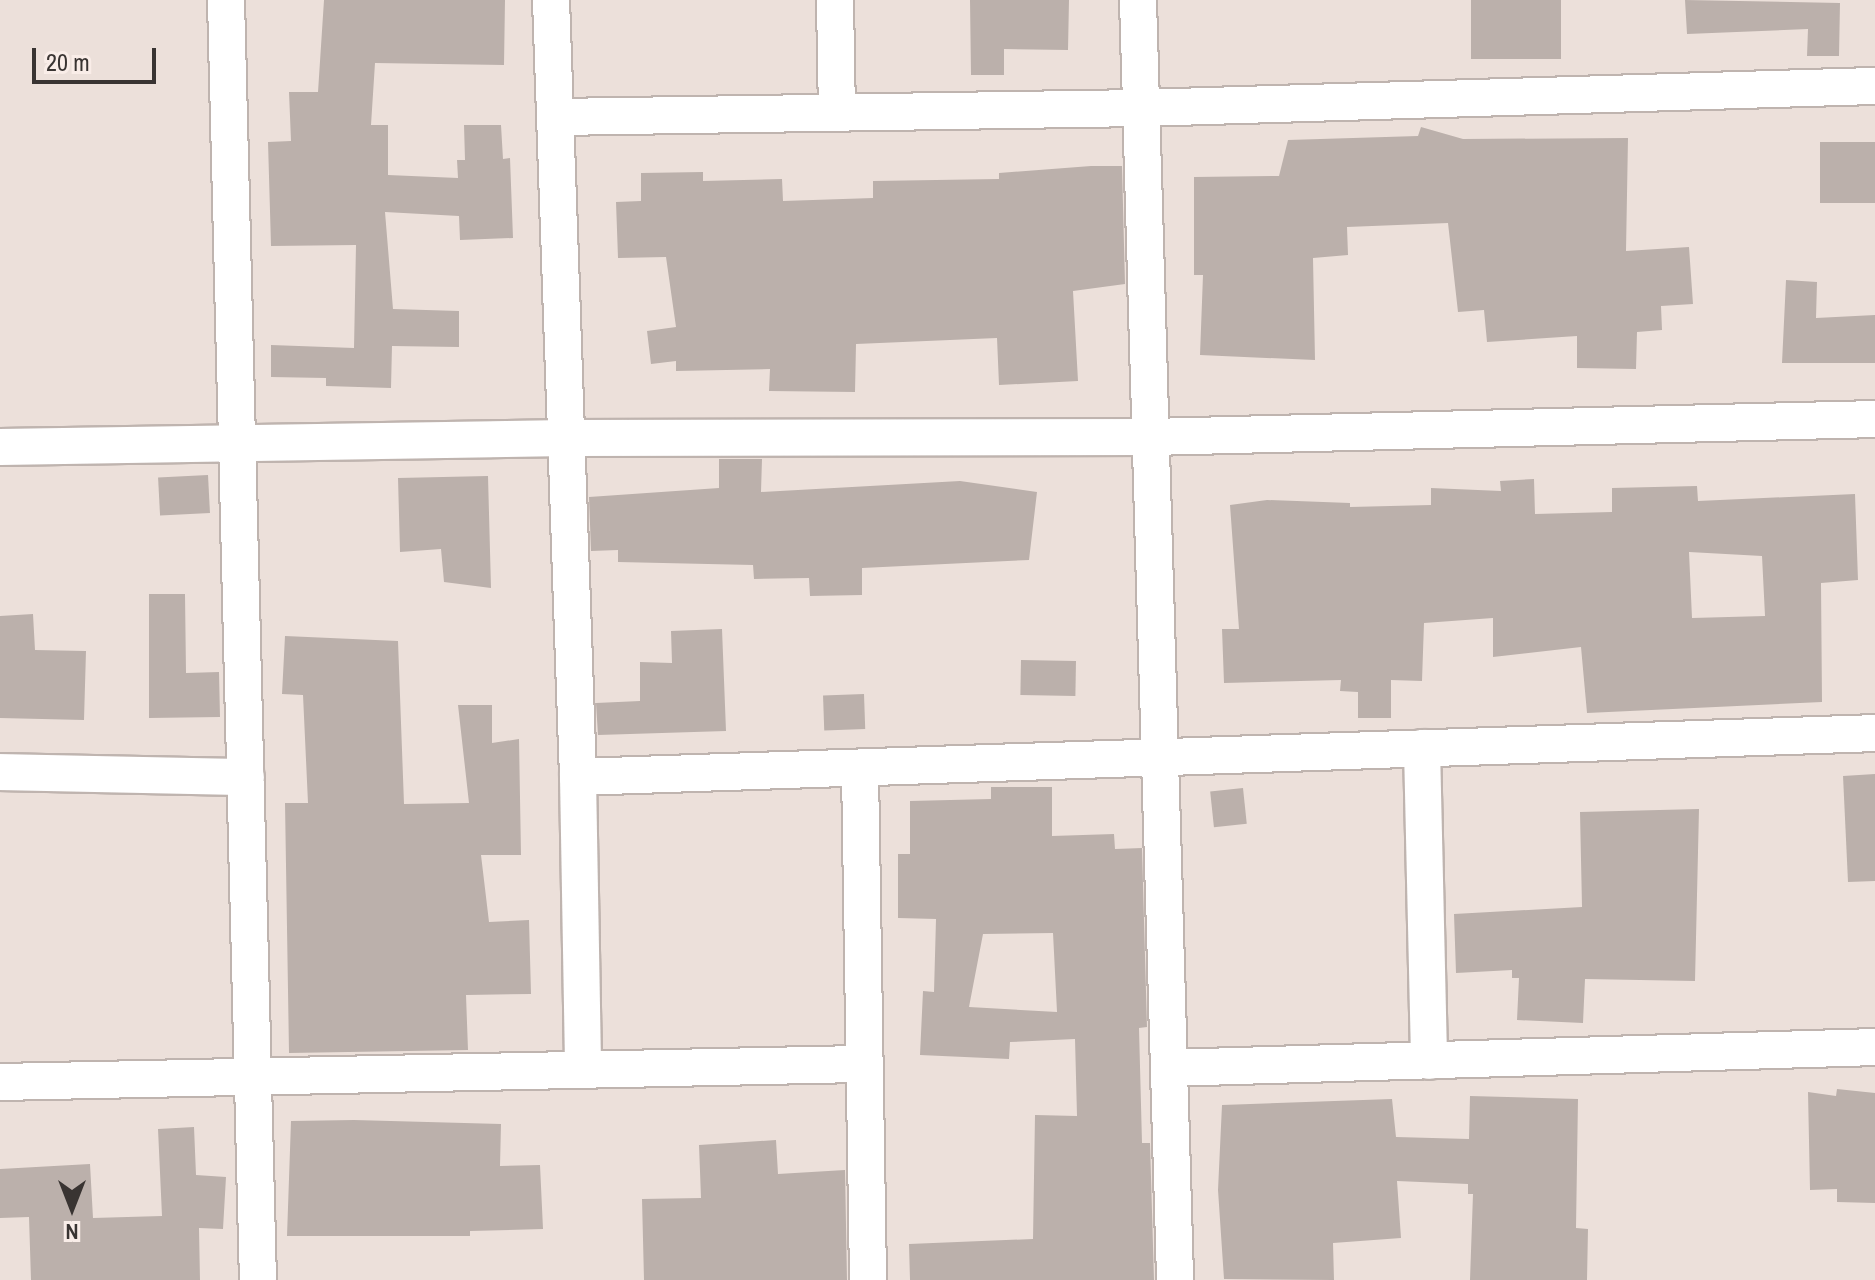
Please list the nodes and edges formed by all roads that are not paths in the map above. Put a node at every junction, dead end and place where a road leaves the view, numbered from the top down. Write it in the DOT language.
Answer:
graph roads {
  1 [pos="226,0"];
  2 [pos="551,0"];
  3 [pos="835,0"];
  4 [pos="1138,0"];
  5 [pos="1875,86"];
  6 [pos="1141,108"];
  7 [pos="837,112"];
  8 [pos="556,117"];
  9 [pos="1875,419"];
  10 [pos="1151,437"];
  11 [pos="567,438"];
  12 [pos="238,443"];
  13 [pos="0,447"];
  14 [pos="1875,733"];
  15 [pos="1422,748"];
  16 [pos="1160,757"];
  17 [pos="860,769"];
  18 [pos="0,772"];
  19 [pos="246,777"];
  20 [pos="578,777"];
  21 [pos="1875,1047"];
  22 [pos="1429,1061"];
  23 [pos="861,1064"];
  24 [pos="583,1068"];
  25 [pos="1169,1068"];
  26 [pos="254,1074"];
  27 [pos="0,1082"];
  28 [pos="258,1280"];
  29 [pos="868,1280"];
  30 [pos="1175,1280"];
  1 -- 12 [label="street"];
  2 -- 8 [label="street"];
  3 -- 7 [label="street"];
  4 -- 6 [label="street"];
  5 -- 6 [label="street"];
  6 -- 7 [label="street"];
  6 -- 10 [label="street"];
  7 -- 8 [label="street"];
  8 -- 11 [label="street"];
  9 -- 10 [label="street"];
  10 -- 11 [label="street"];
  10 -- 16 [label="street"];
  11 -- 12 [label="street"];
  11 -- 20 [label="street"];
  12 -- 13 [label="street"];
  12 -- 19 [label="street"];
  14 -- 15 [label="street"];
  15 -- 16 [label="street"];
  15 -- 22 [label="street"];
  16 -- 17 [label="street"];
  16 -- 25 [label="street"];
  17 -- 20 [label="street"];
  17 -- 23 [label="street"];
  18 -- 19 [label="street"];
  19 -- 26 [label="street"];
  20 -- 24 [label="street"];
  21 -- 22 [label="street"];
  22 -- 25 [label="street"];
  23 -- 24 [label="street"];
  23 -- 29 [label="street"];
  24 -- 26 [label="street"];
  25 -- 30 [label="street"];
  26 -- 27 [label="street"];
  26 -- 28 [label="street"];
}
